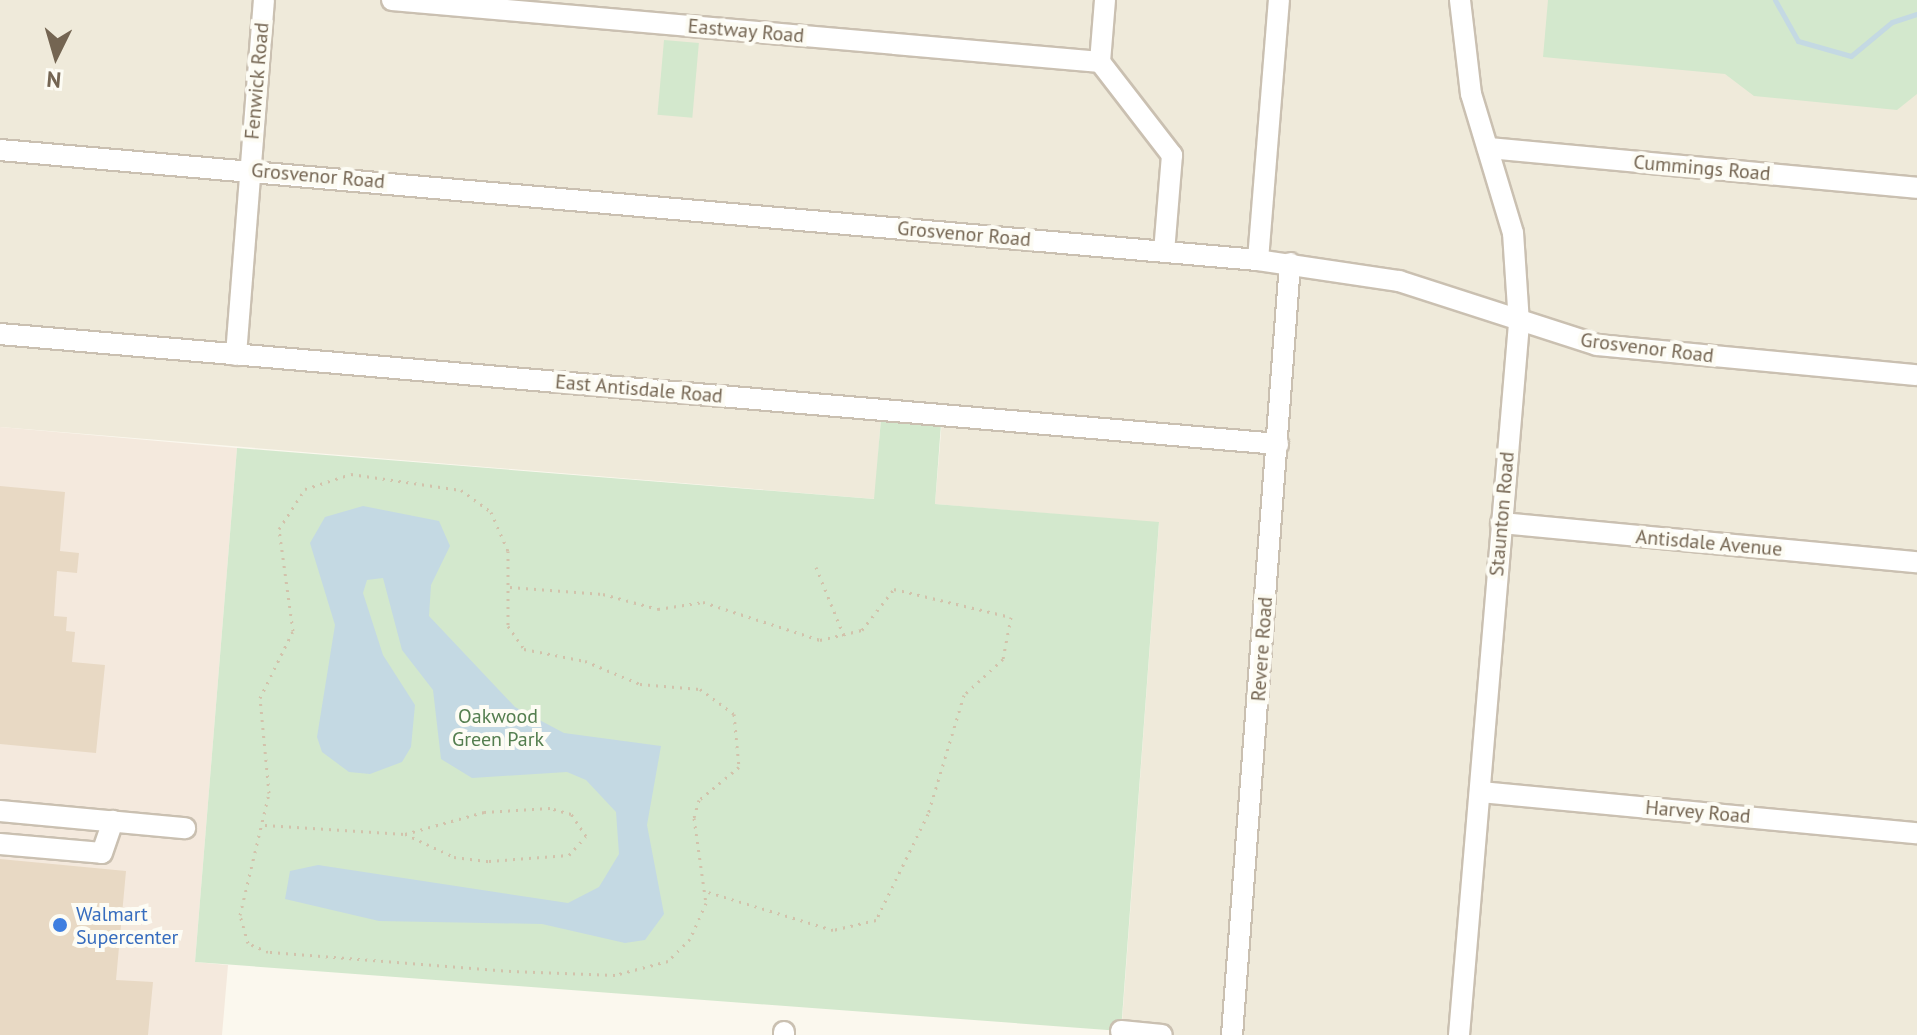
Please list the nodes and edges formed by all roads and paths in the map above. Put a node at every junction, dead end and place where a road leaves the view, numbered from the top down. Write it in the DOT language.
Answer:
graph roads {
  1 [pos="264,0"];
  2 [pos="392,0"];
  3 [pos="1105,0"];
  4 [pos="1279,0"];
  5 [pos="1460,0"];
  6 [pos="1100,62"];
  7 [pos="1488,148"];
  8 [pos="0,150"];
  9 [pos="249,170"];
  10 [pos="1917,188"];
  11 [pos="1164,252"];
  12 [pos="1258,260"];
  13 [pos="1290,263"];
  14 [pos="1519,323"];
  15 [pos="0,334"];
  16 [pos="236,355"];
  17 [pos="1917,375"];
  18 [pos="1278,444"];
  19 [pos="1501,523"];
  20 [pos="1917,562"];
  21 [pos="816,567"];
  22 [pos="509,587"];
  23 [pos="844,636"];
  24 [pos="1480,792"];
  25 [pos="45,815"];
  26 [pos="113,821"];
  27 [pos="265,825"];
  28 [pos="185,828"];
  29 [pos="1917,833"];
  30 [pos="405,834"];
  31 [pos="42,848"];
  32 [pos="708,892"];
  33 [pos="1121,1031"];
  34 [pos="1162,1035"];
  35 [pos="1232,1035"];
  36 [pos="1459,1035"];
  1 -- 9 [label="street, Fenwick Road"];
  2 -- 6 [label="street, Eastway Road"];
  3 -- 6 [label="street"];
  4 -- 12 [label="street"];
  5 -- 7 [label="street, Staunton Road"];
  6 -- 11 [label="street"];
  7 -- 10 [label="street, Cummings Road"];
  7 -- 14 [label="street, Staunton Road"];
  8 -- 9 [label="street, Grosvenor Road"];
  9 -- 11 [label="street, Grosvenor Road"];
  9 -- 16 [label="street, Fenwick Road"];
  11 -- 12 [label="street, Grosvenor Road"];
  12 -- 13 [label="street, Grosvenor Road"];
  13 -- 14 [label="street, Grosvenor Road"];
  13 -- 18 [label="street, Revere Road"];
  14 -- 17 [label="street, Grosvenor Road"];
  14 -- 19 [label="street, Staunton Road"];
  15 -- 16 [label="street, East Antisdale Road"];
  16 -- 18 [label="street, East Antisdale Road"];
  18 -- 35 [label="street, Revere Road"];
  19 -- 20 [label="street, Antisdale Avenue"];
  19 -- 24 [label="street, Staunton Road"];
  21 -- 23 [label="path"];
  22 -- 23 [label="path"];
  22 -- 27 [label="path"];
  22 -- 32 [label="path"];
  23 -- 32 [label="path"];
  24 -- 29 [label="street, Harvey Road"];
  24 -- 36 [label="street, Staunton Road"];
  25 -- 26 [label="street"];
  25 -- 31 [label="street"];
  25 -- 31 [label="street"];
  25 -- 31 [label="street"];
  26 -- 28 [label="street"];
  26 -- 31 [label="street"];
  27 -- 30 [label="path"];
  27 -- 32 [label="path"];
  30 -- 30 [label="path"];
  33 -- 34 [label="street"];
}
